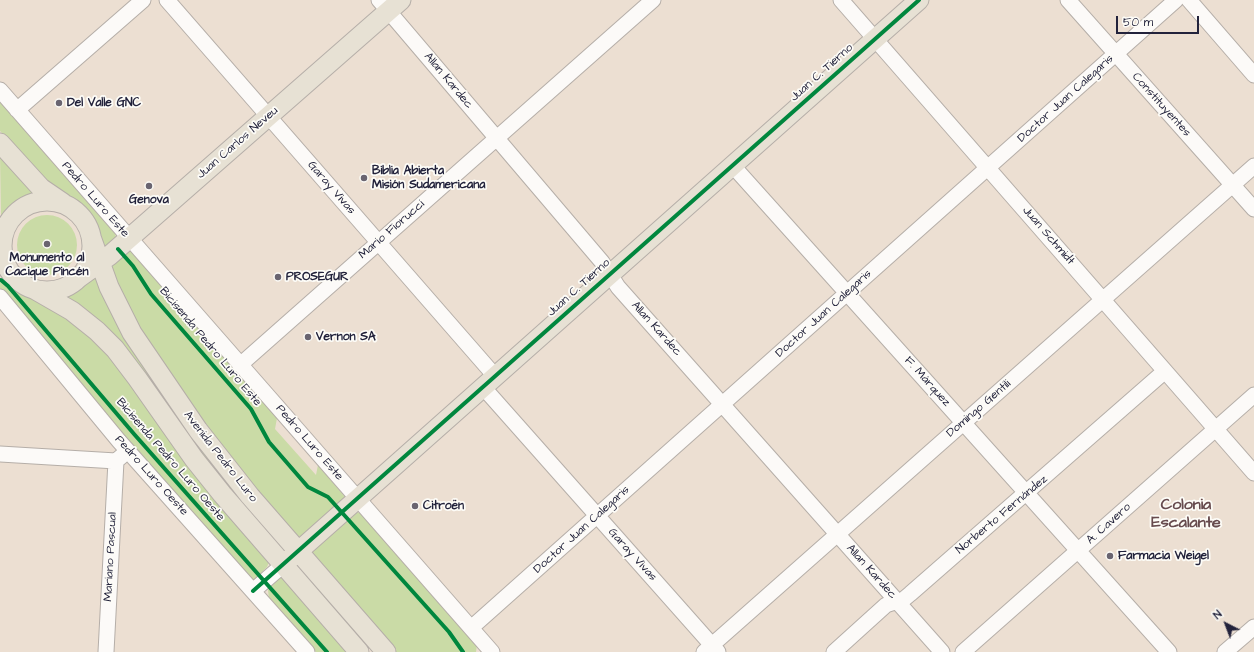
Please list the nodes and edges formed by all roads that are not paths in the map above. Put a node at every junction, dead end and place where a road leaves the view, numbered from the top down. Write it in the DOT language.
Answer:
graph roads {
  1 [pos="143,0"];
  2 [pos="167,0"];
  3 [pos="653,0"];
  4 [pos="841,0"];
  5 [pos="919,0"];
  6 [pos="1068,0"];
  7 [pos="1176,0"];
  8 [pos="1189,0"];
  9 [pos="390,4"];
  10 [pos="875,39"];
  11 [pos="1116,54"];
  12 [pos="1254,75"];
  13 [pos="0,90"];
  14 [pos="17,110"];
  15 [pos="269,116"];
  16 [pos="496,138"];
  17 [pos="0,143"];
  18 [pos="733,166"];
  19 [pos="1254,166"];
  20 [pos="988,168"];
  21 [pos="1232,185"];
  22 [pos="64,204"];
  23 [pos="1254,209"];
  24 [pos="5,225"];
  25 [pos="92,238"];
  26 [pos="130,239"];
  27 [pos="379,242"];
  28 [pos="4,261"];
  29 [pos="101,263"];
  30 [pos="610,274"];
  31 [pos="73,282"];
  32 [pos="32,288"];
  33 [pos="847,293"];
  34 [pos="0,297"];
  35 [pos="1103,300"];
  36 [pos="240,365"];
  37 [pos="1165,371"];
  38 [pos="489,381"];
  39 [pos="1254,395"];
  40 [pos="723,404"];
  41 [pos="963,423"];
  42 [pos="1216,429"];
  43 [pos="128,450"];
  44 [pos="0,454"];
  45 [pos="116,461"];
  46 [pos="1254,473"];
  47 [pos="1026,493"];
  48 [pos="357,499"];
  49 [pos="597,516"];
  50 [pos="838,534"];
  51 [pos="298,551"];
  52 [pos="1078,551"];
  53 [pos="283,565"];
  54 [pos="253,591"];
  55 [pos="897,601"];
  56 [pos="1254,627"];
  57 [pos="471,628"];
  58 [pos="302,650"];
  59 [pos="711,650"];
  60 [pos="106,652"];
  61 [pos="359,652"];
  62 [pos="386,652"];
  63 [pos="492,652"];
  64 [pos="834,652"];
  65 [pos="942,652"];
  66 [pos="963,652"];
  67 [pos="1168,652"];
  68 [pos="1225,652"];
  1 -- 14 [label="street"];
  2 -- 15 [label="street, Garay Vivas"];
  3 -- 16 [label="street, Mario Fiorucci"];
  4 -- 10 [label="street, Juan Schmidt"];
  5 -- 10 [label="main road, Juan C. Tierno"];
  6 -- 11 [label="street, Constituyentes"];
  7 -- 11 [label="street, Doctor Juan Calegaris"];
  8 -- 12 [label="street"];
  9 -- 15 [label="main road, Juan Carlos Neveu"];
  9 -- 16 [label="street, Allan Kardec"];
  10 -- 18 [label="main road, Juan C. Tierno"];
  10 -- 20 [label="street, Juan Schmidt"];
  11 -- 20 [label="street, Doctor Juan Calegaris"];
  11 -- 21 [label="street, Constituyentes"];
  13 -- 14 [label="street, Pedro Luro Este"];
  14 -- 26 [label="street, Pedro Luro Este"];
  15 -- 26 [label="main road, Juan Carlos Neveu"];
  15 -- 27 [label="street, Garay Vivas"];
  16 -- 27 [label="street, Mario Fiorucci"];
  16 -- 30 [label="street, Allan Kardec"];
  17 -- 22 [label="main road"];
  18 -- 30 [label="main road, Juan C. Tierno"];
  18 -- 33 [label="street, F. Márquez"];
  19 -- 21 [label="street, Domingo Gentili"];
  20 -- 33 [label="street, Doctor Juan Calegaris"];
  20 -- 35 [label="street, Juan Schmidt"];
  21 -- 23 [label="street, Constituyentes"];
  21 -- 35 [label="street, Domingo Gentili"];
  22 -- 24 [label="main road"];
  22 -- 25 [label="main road"];
  24 -- 28 [label="main road"];
  25 -- 29 [label="main road, Avenida Pedro Luro"];
  25 -- 31 [label="main road"];
  26 -- 29 [label="main road, Juan Carlos Neveu"];
  26 -- 36 [label="street, Pedro Luro Este"];
  27 -- 36 [label="street, Mario Fiorucci"];
  27 -- 38 [label="street, Garay Vivas"];
  28 -- 32 [label="main road"];
  29 -- 31 [label="main road, Juan Carlos Neveu"];
  29 -- 51 [label="main road, Avenida Pedro Luro"];
  30 -- 38 [label="main road, Juan C. Tierno"];
  30 -- 40 [label="street, Allan Kardec"];
  31 -- 32 [label="main road"];
  32 -- 53 [label="main road, Avenida Pedro Luro"];
  33 -- 40 [label="street, Doctor Juan Calegaris"];
  33 -- 41 [label="street, F. Márquez"];
  34 -- 43 [label="street, Pedro Luro Oeste"];
  35 -- 37 [label="street, Juan Schmidt"];
  35 -- 41 [label="street, Domingo Gentili"];
  36 -- 48 [label="street, Pedro Luro Este"];
  37 -- 42 [label="street, Juan Schmidt"];
  37 -- 47 [label="street, Norberto Fernández"];
  38 -- 48 [label="main road, Juan C. Tierno"];
  38 -- 49 [label="street, Garay Vivas"];
  39 -- 42 [label="street, A. Cavero"];
  40 -- 49 [label="street, Doctor Juan Calegaris"];
  40 -- 50 [label="street, Allan Kardec"];
  41 -- 47 [label="street, F. Márquez"];
  41 -- 50 [label="street, Domingo Gentili"];
  42 -- 46 [label="street, Juan Schmidt"];
  42 -- 52 [label="street, A. Cavero"];
  43 -- 45 [label="street"];
  43 -- 54 [label="street, Pedro Luro Oeste"];
  44 -- 45 [label="street"];
  45 -- 60 [label="street, Mariano Pascual"];
  47 -- 52 [label="street, F. Márquez"];
  47 -- 55 [label="street, Norberto Fernández"];
  48 -- 51 [label="main road, Juan C. Tierno"];
  48 -- 57 [label="street, Pedro Luro Este"];
  49 -- 57 [label="street, Doctor Juan Calegaris"];
  49 -- 59 [label="street, Garay Vivas"];
  50 -- 55 [label="street, Allan Kardec"];
  50 -- 59 [label="street, Domingo Gentili"];
  51 -- 53 [label="main road, Juan C. Tierno"];
  51 -- 62 [label="main road, Avenida Pedro Luro"];
  52 -- 66 [label="street, A. Cavero"];
  52 -- 67 [label="street, F. Márquez"];
  53 -- 54 [label="street, Juan C. Tierno"];
  53 -- 61 [label="main road, Avenida Pedro Luro"];
  54 -- 58 [label="street, Pedro Luro Oeste"];
  55 -- 64 [label="street, Norberto Fernández"];
  55 -- 65 [label="street, Allan Kardec"];
  56 -- 68 [label="street"];
  57 -- 63 [label="street, Pedro Luro Este"];
}
